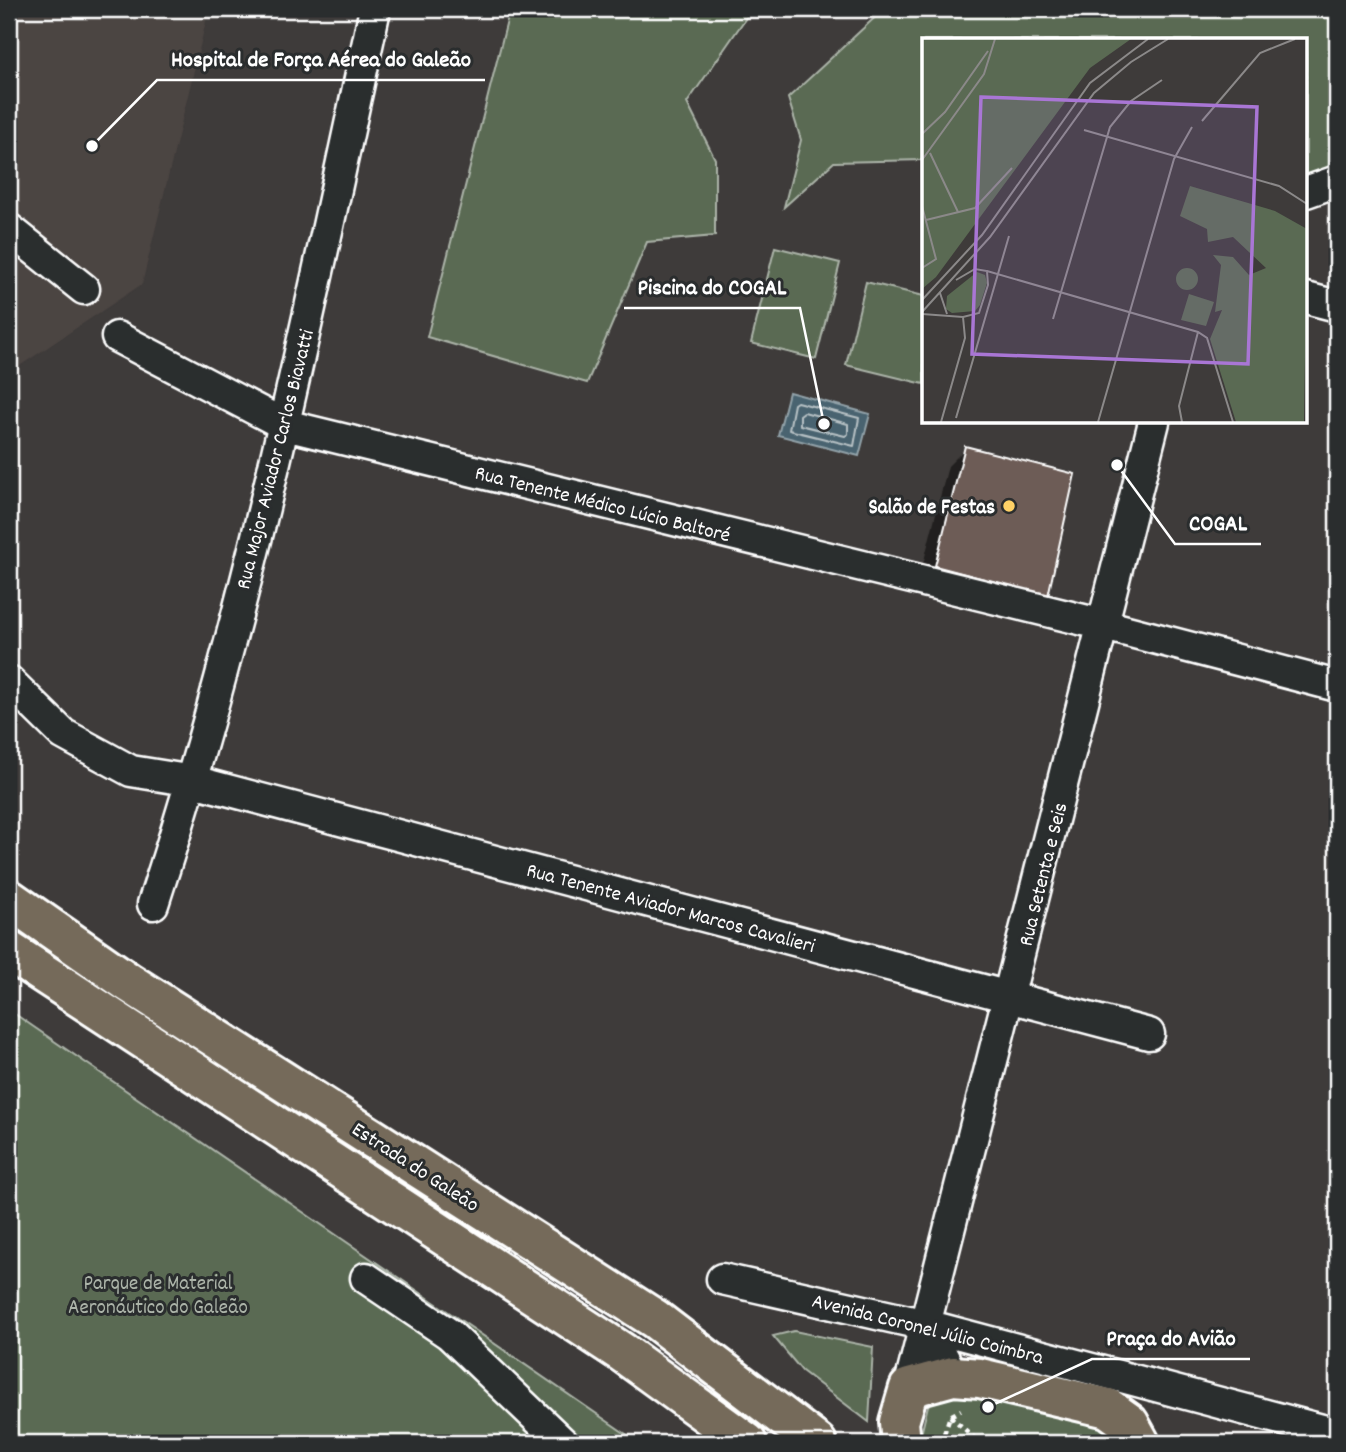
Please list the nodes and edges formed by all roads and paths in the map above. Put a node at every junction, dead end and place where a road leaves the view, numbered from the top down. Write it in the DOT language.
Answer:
graph roads {
  1 [pos="375,9"];
  2 [pos="1337,181"];
  3 [pos="1308,191"];
  4 [pos="9,229"];
  5 [pos="84,289"];
  6 [pos="1308,299"];
  7 [pos="1337,306"];
  8 [pos="117,337"];
  9 [pos="1154,424"];
  10 [pos="285,425"];
  11 [pos="1104,625"];
  12 [pos="9,681"];
  13 [pos="1337,686"];
  14 [pos="193,781"];
  15 [pos="9,899"];
  16 [pos="153,904"];
  17 [pos="9,951"];
  18 [pos="1011,997"];
  19 [pos="1149,1034"];
  20 [pos="366,1278"];
  21 [pos="722,1279"];
  22 [pos="926,1325"];
  23 [pos="930,1381"];
  24 [pos="1337,1434"];
  25 [pos="563,1443"];
  26 [pos="747,1443"];
  27 [pos="817,1443"];
  28 [pos="901,1443"];
  29 [pos="980,1443"];
  30 [pos="1140,1443"];
  1 -- 10 [label="street, Rua Major Aviador Carlos Biavatti"];
  2 -- 3 [label="street"];
  4 -- 5 [label="street"];
  6 -- 7 [label="street"];
  8 -- 10 [label="street, Rua Tenente Médico Lúcio Baltoré"];
  9 -- 11 [label="street, Rua Setenta e Seis"];
  10 -- 11 [label="street, Rua Tenente Médico Lúcio Baltoré"];
  10 -- 14 [label="street, Rua Major Aviador Carlos Biavatti"];
  11 -- 13 [label="street, Rua Tenente Médico Lúcio Baltoré"];
  11 -- 18 [label="street, Rua Setenta e Seis"];
  12 -- 14 [label="street, Rua Tenente Aviador Marcos Cavalieri"];
  14 -- 16 [label="street, Rua Major Aviador Carlos Biavatti"];
  14 -- 18 [label="street, Rua Tenente Aviador Marcos Cavalieri"];
  15 -- 27 [label="main road, Estrada do Galeão"];
  17 -- 26 [label="main road, Estrada do Galeão"];
  18 -- 19 [label="street, Rua Tenente Aviador Marcos Cavalieri"];
  18 -- 22 [label="street, Rua Setenta e Seis"];
  20 -- 25 [label="street"];
  21 -- 22 [label="street, Avenida Coronel Júlio Coimbra"];
  22 -- 23 [label="street, Rua Setenta e Seis"];
  22 -- 23 [label="street"];
  22 -- 24 [label="street, Avenida Coronel Júlio Coimbra"];
  23 -- 28 [label="main road"];
  23 -- 29 [label="path"];
  23 -- 30 [label="main road"];
}
